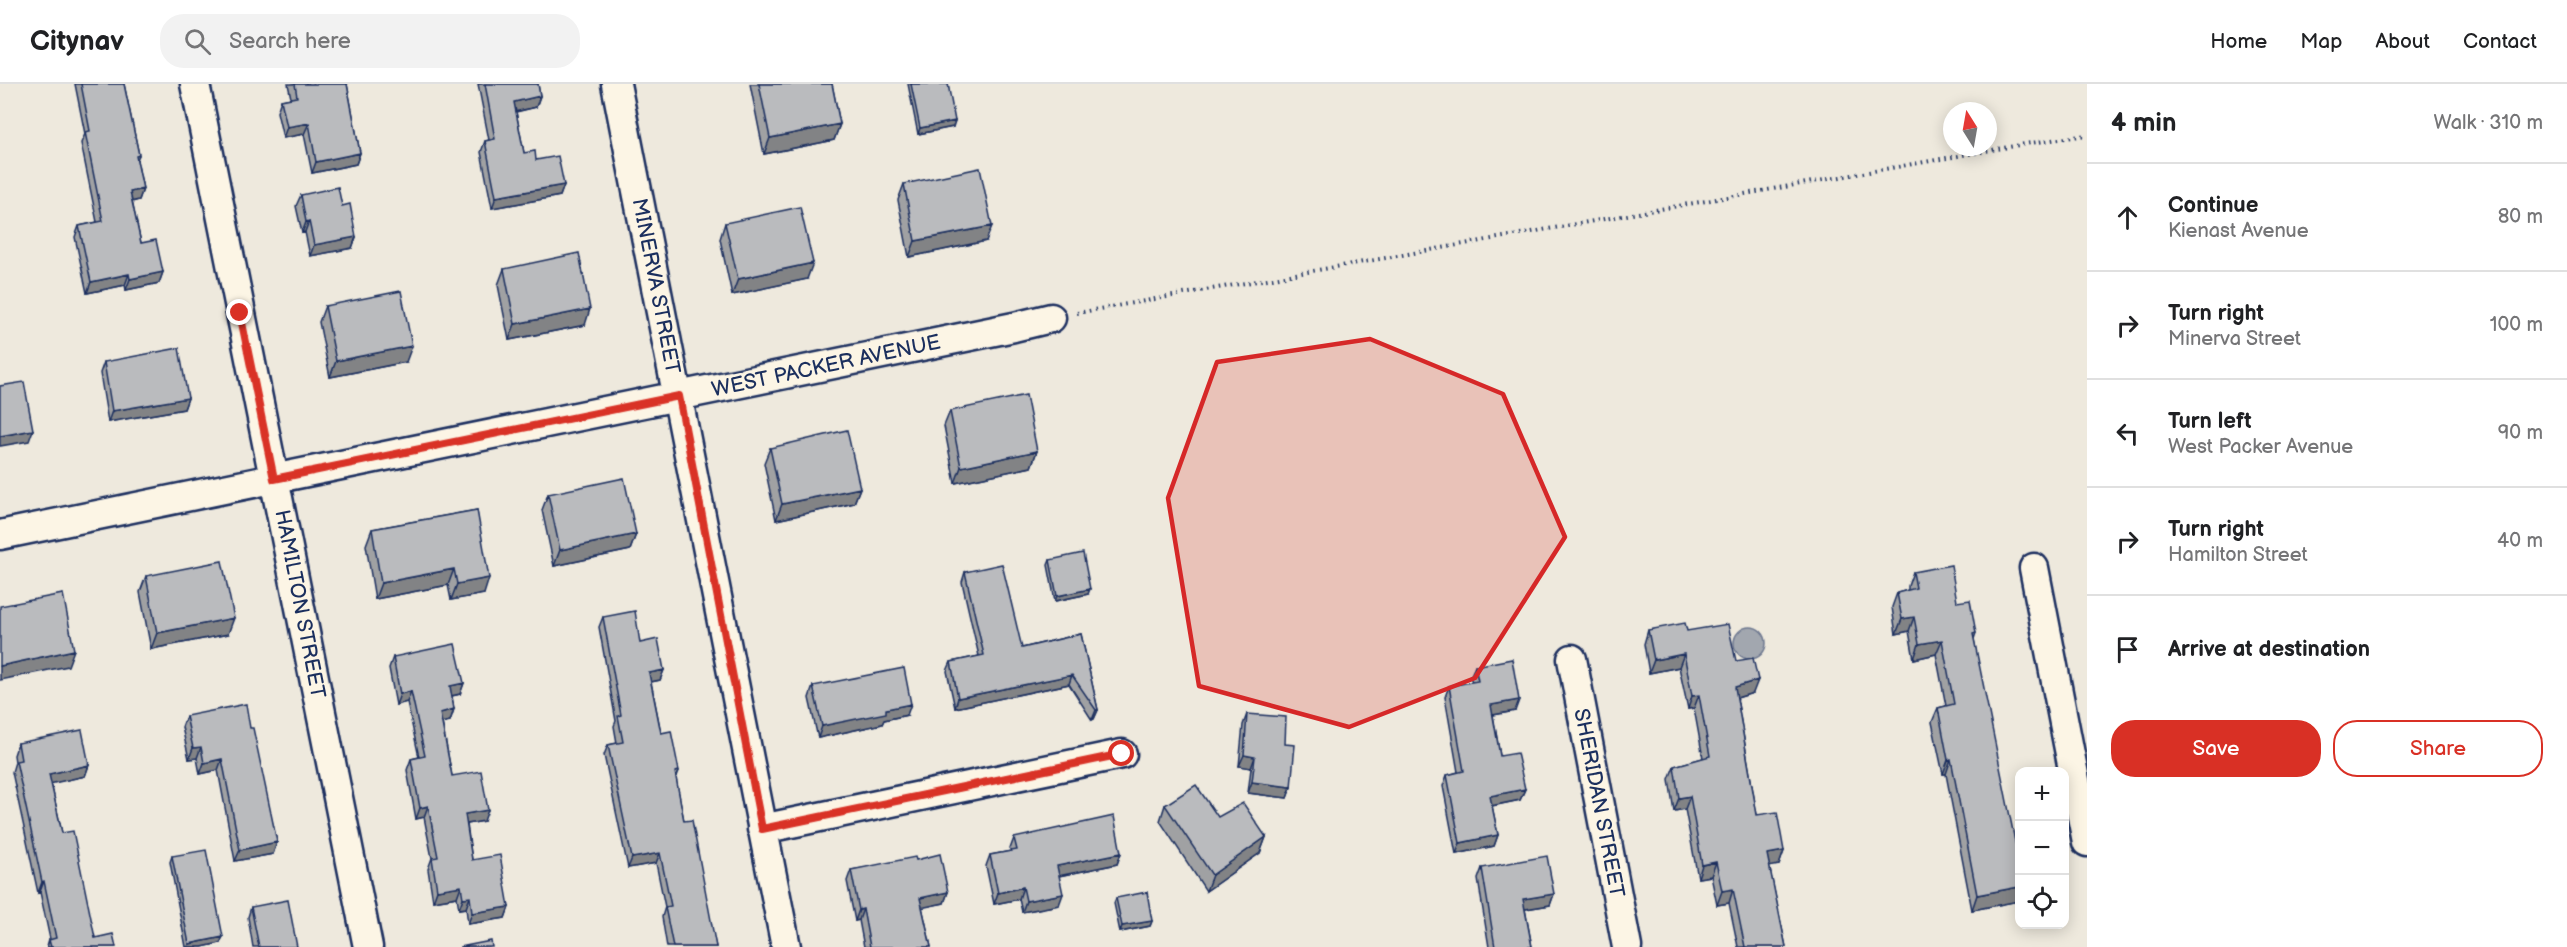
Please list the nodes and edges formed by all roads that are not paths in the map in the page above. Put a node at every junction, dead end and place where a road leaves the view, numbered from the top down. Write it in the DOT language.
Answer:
graph roads {
  1 [pos="195,84"];
  2 [pos="616,84"];
  3 [pos="1051,318"];
  4 [pos="679,396"];
  5 [pos="274,479"];
  6 [pos="0,535"];
  7 [pos="2034,568"];
  8 [pos="1572,658"];
  9 [pos="1122,754"];
  10 [pos="762,829"];
  11 [pos="2087,842"];
  12 [pos="368,947"];
  13 [pos="786,947"];
  14 [pos="1627,947"];
  1 -- 5 [label="street, HAMILTON STREET"];
  2 -- 4 [label="street, MINERVA STREET"];
  3 -- 4 [label="street, WEST PACKER AVENUE"];
  4 -- 5 [label="street, WEST PACKER AVENUE"];
  4 -- 10 [label="street, MINERVA STREET"];
  5 -- 6 [label="street, WEST PACKER AVENUE"];
  5 -- 12 [label="street, HAMILTON STREET"];
  7 -- 11 [label="street"];
  8 -- 14 [label="street, SHERIDAN STREET"];
  9 -- 10 [label="street"];
  10 -- 13 [label="street, MINERVA STREET"];
}
